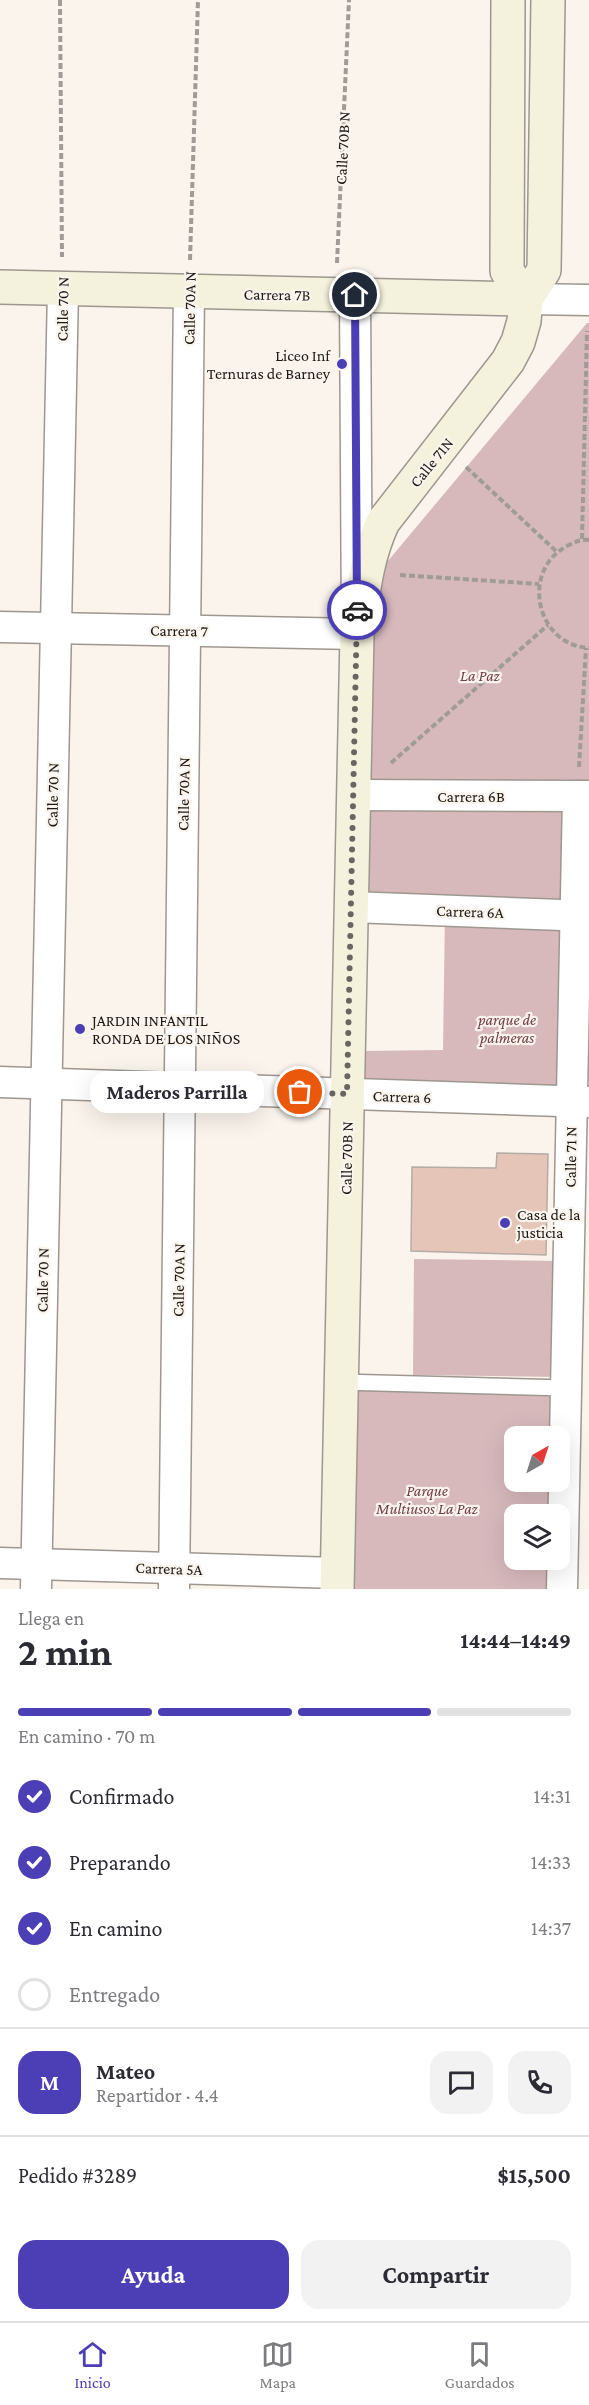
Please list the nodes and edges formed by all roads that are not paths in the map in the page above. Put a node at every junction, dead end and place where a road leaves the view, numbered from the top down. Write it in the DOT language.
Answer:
graph roads {
  1 [pos="508,0"];
  2 [pos="548,0"];
  3 [pos="0,287"];
  4 [pos="63,289"];
  5 [pos="189,292"];
  6 [pos="345,295"];
  7 [pos="526,299"];
  8 [pos="588,300"];
  9 [pos="0,627"];
  10 [pos="56,628"];
  11 [pos="185,630"];
  12 [pos="357,634"];
  13 [pos="353,795"];
  14 [pos="583,796"];
  15 [pos="351,907"];
  16 [pos="582,915"];
  17 [pos="0,1082"];
  18 [pos="46,1083"];
  19 [pos="180,1088"];
  20 [pos="347,1094"];
  21 [pos="580,1102"];
  22 [pos="341,1382"];
  23 [pos="566,1388"];
  24 [pos="576,1539"];
  25 [pos="0,1563"];
  26 [pos="36,1577"];
  27 [pos="174,1579"];
  28 [pos="337,1581"];
  29 [pos="562,1589"];
  1 -- 7 [label="street"];
  2 -- 7 [label="street, Calle 71N"];
  3 -- 4 [label="street, Carrera 7B"];
  4 -- 5 [label="street, Carrera 7B"];
  4 -- 10 [label="street, Calle 70 N"];
  5 -- 6 [label="street, Carrera 7B"];
  5 -- 11 [label="street, Calle 70A N"];
  6 -- 7 [label="street, Carrera 7B"];
  6 -- 12 [label="street, Calle 70B N"];
  7 -- 8 [label="street, Carrera 7B"];
  7 -- 12 [label="street, Calle 71N"];
  9 -- 10 [label="street, Carrera 7"];
  10 -- 11 [label="street, Carrera 7"];
  10 -- 18 [label="street, Calle 70 N"];
  11 -- 12 [label="street, Carrera 7"];
  11 -- 19 [label="street, Calle 70A N"];
  12 -- 13 [label="street, Calle 70B N"];
  13 -- 14 [label="street, Carrera 6B"];
  13 -- 15 [label="street, Calle 70B N"];
  14 -- 16 [label="street, Calle 71 N"];
  15 -- 16 [label="street, Carrera 6A"];
  15 -- 20 [label="street, Calle 70B N"];
  16 -- 21 [label="street, Calle 71 N"];
  17 -- 18 [label="street, Carrera 6"];
  18 -- 19 [label="street, Carrera 6"];
  18 -- 26 [label="street, Calle 70 N"];
  19 -- 20 [label="street, Carrera 6"];
  19 -- 27 [label="street, Calle 70A N"];
  20 -- 21 [label="street, Carrera 6"];
  20 -- 22 [label="street, Calle 70B N"];
  21 -- 23 [label="street, Calle 71 N"];
  22 -- 23 [label="lane"];
  22 -- 28 [label="street, Calle 70B N"];
  23 -- 24 [label="street, Calle 71 N"];
  24 -- 29 [label="street, Calle 71 N"];
  25 -- 26 [label="street, Carrera 5A"];
  26 -- 27 [label="street, Carrera 5A"];
  27 -- 28 [label="street, Carrera 5A"];
}
